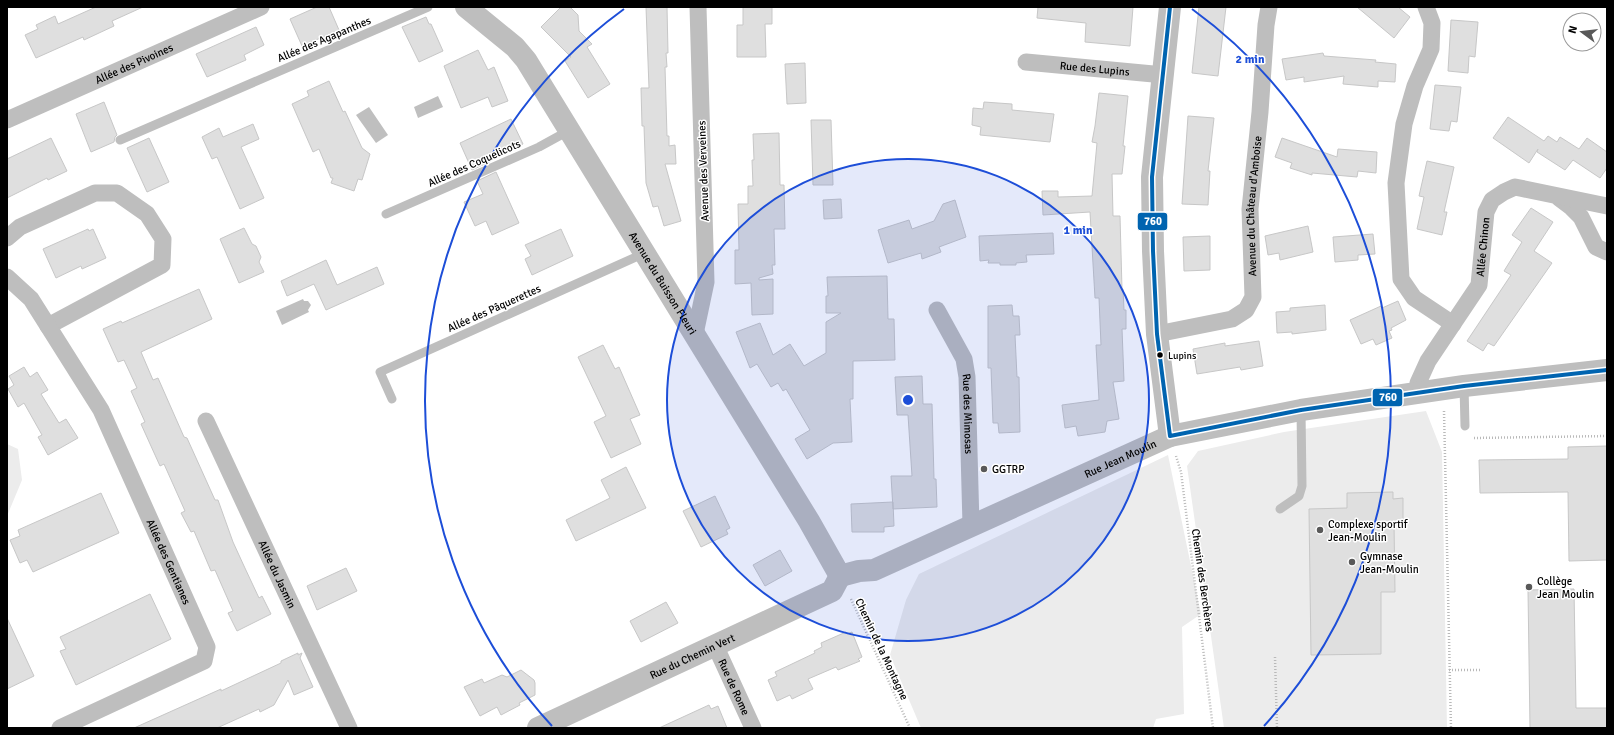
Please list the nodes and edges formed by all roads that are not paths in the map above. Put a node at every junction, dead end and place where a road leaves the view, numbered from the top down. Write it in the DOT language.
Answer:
graph roads {
  1 [pos="261,7"];
  2 [pos="428,7"];
  3 [pos="466,7"];
  4 [pos="698,7"];
  5 [pos="1170,7"];
  6 [pos="1269,7"];
  7 [pos="1426,7"];
  8 [pos="1026,62"];
  9 [pos="1164,75"];
  10 [pos="7,120"];
  11 [pos="570,130"];
  12 [pos="120,140"];
  13 [pos="1555,196"];
  14 [pos="1607,206"];
  15 [pos="386,214"];
  16 [pos="7,238"];
  17 [pos="1607,252"];
  18 [pos="645,253"];
  19 [pos="7,277"];
  20 [pos="937,310"];
  21 [pos="1453,324"];
  22 [pos="48,326"];
  23 [pos="696,334"];
  24 [pos="1157,334"];
  25 [pos="1607,370"];
  26 [pos="1464,386"];
  27 [pos="1418,394"];
  28 [pos="392,399"];
  29 [pos="1301,410"];
  30 [pos="206,421"];
  31 [pos="1465,426"];
  32 [pos="1170,436"];
  33 [pos="1280,509"];
  34 [pos="971,525"];
  35 [pos="840,576"];
  36 [pos="714,645"];
  37 [pos="60,728"];
  38 [pos="348,728"];
  39 [pos="538,728"];
  40 [pos="753,728"];
  1 -- 10 [label="street, Allée des Pivoines"];
  2 -- 12 [label="lane, Allée des Agapanthes"];
  3 -- 11 [label="street, Avenue du Buisson Fleuri"];
  4 -- 23 [label="street, Avenue des Verveines"];
  5 -- 9 [label="street"];
  6 -- 24 [label="street, Avenue du Château d'Amboise"];
  7 -- 21 [label="street"];
  8 -- 9 [label="street, Rue des Lupins"];
  9 -- 24 [label="street"];
  11 -- 15 [label="lane, Allée des Coquelicots"];
  11 -- 18 [label="street, Avenue du Buisson Fleuri"];
  13 -- 14 [label="street, Allée Chinon"];
  13 -- 17 [label="street, Allée Chinon"];
  13 -- 21 [label="street, Allée Chinon"];
  16 -- 22 [label="street"];
  18 -- 23 [label="street, Avenue du Buisson Fleuri"];
  18 -- 28 [label="lane, Allée des Pâquerettes"];
  19 -- 22 [label="street, Allée des Gentianes"];
  20 -- 34 [label="street, Rue des Mimosas"];
  21 -- 27 [label="street, Allée Chinon"];
  22 -- 37 [label="street, Allée des Gentianes"];
  23 -- 35 [label="street, Avenue du Buisson Fleuri"];
  24 -- 32 [label="street"];
  25 -- 26 [label="street, Rue Jean Moulin"];
  26 -- 27 [label="street, Rue Jean Moulin"];
  26 -- 31 [label="lane"];
  27 -- 29 [label="street, Rue Jean Moulin"];
  29 -- 32 [label="street, Rue Jean Moulin"];
  29 -- 33 [label="lane"];
  30 -- 38 [label="street, Allée du Jasmin"];
  32 -- 34 [label="street, Rue Jean Moulin"];
  34 -- 35 [label="street, Rue Jean Moulin"];
  35 -- 36 [label="street, Rue du Chemin Vert"];
  36 -- 39 [label="street, Rue du Chemin Vert"];
  36 -- 40 [label="street, Rue de Rome"];
}
